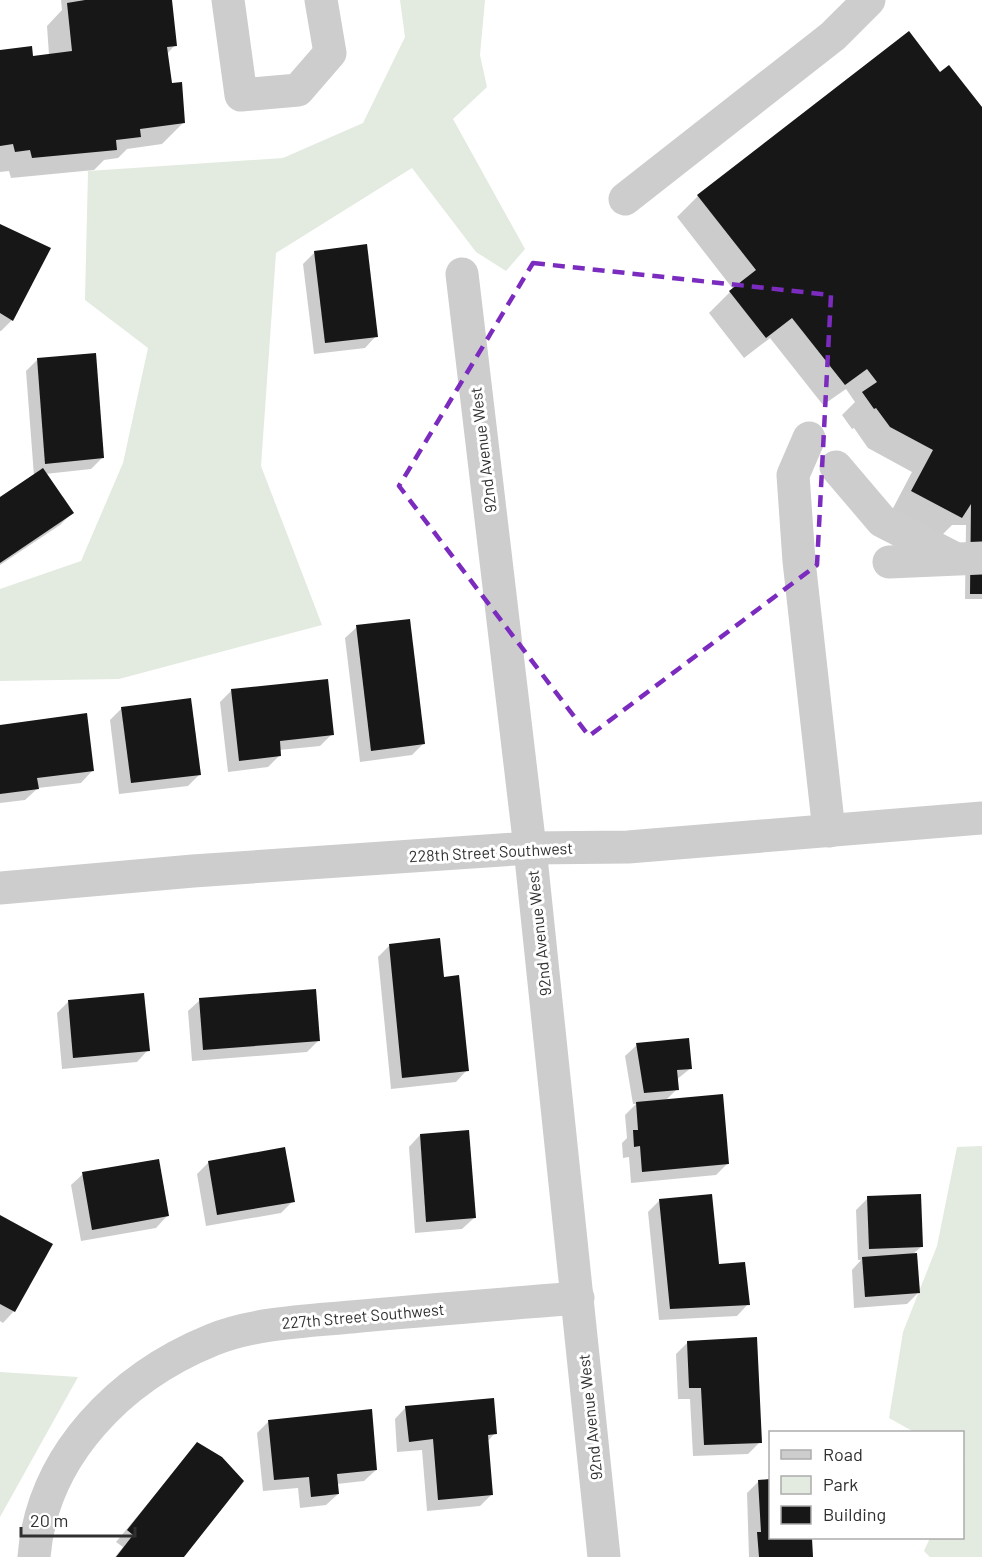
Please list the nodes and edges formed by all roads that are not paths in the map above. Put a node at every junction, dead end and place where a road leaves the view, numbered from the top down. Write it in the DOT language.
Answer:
graph roads {
  1 [pos="228,0"];
  2 [pos="321,0"];
  3 [pos="869,0"];
  4 [pos="625,200"];
  5 [pos="462,274"];
  6 [pos="809,438"];
  7 [pos="836,467"];
  8 [pos="968,558"];
  9 [pos="889,562"];
  10 [pos="982,818"];
  11 [pos="829,831"];
  12 [pos="530,848"];
  13 [pos="0,888"];
  14 [pos="578,1298"];
  15 [pos="34,1557"];
  16 [pos="604,1557"];
  1 -- 2 [label="street"];
  3 -- 4 [label="street"];
  5 -- 12 [label="street, 92nd Avenue West"];
  6 -- 11 [label="street"];
  7 -- 8 [label="street"];
  8 -- 9 [label="street"];
  10 -- 11 [label="street, 228th Street Southwest"];
  11 -- 12 [label="street, 228th Street Southwest"];
  12 -- 13 [label="street, 228th Street Southwest"];
  12 -- 14 [label="street, 92nd Avenue West"];
  14 -- 15 [label="street, 227th Street Southwest"];
  14 -- 16 [label="street, 92nd Avenue West"];
}
